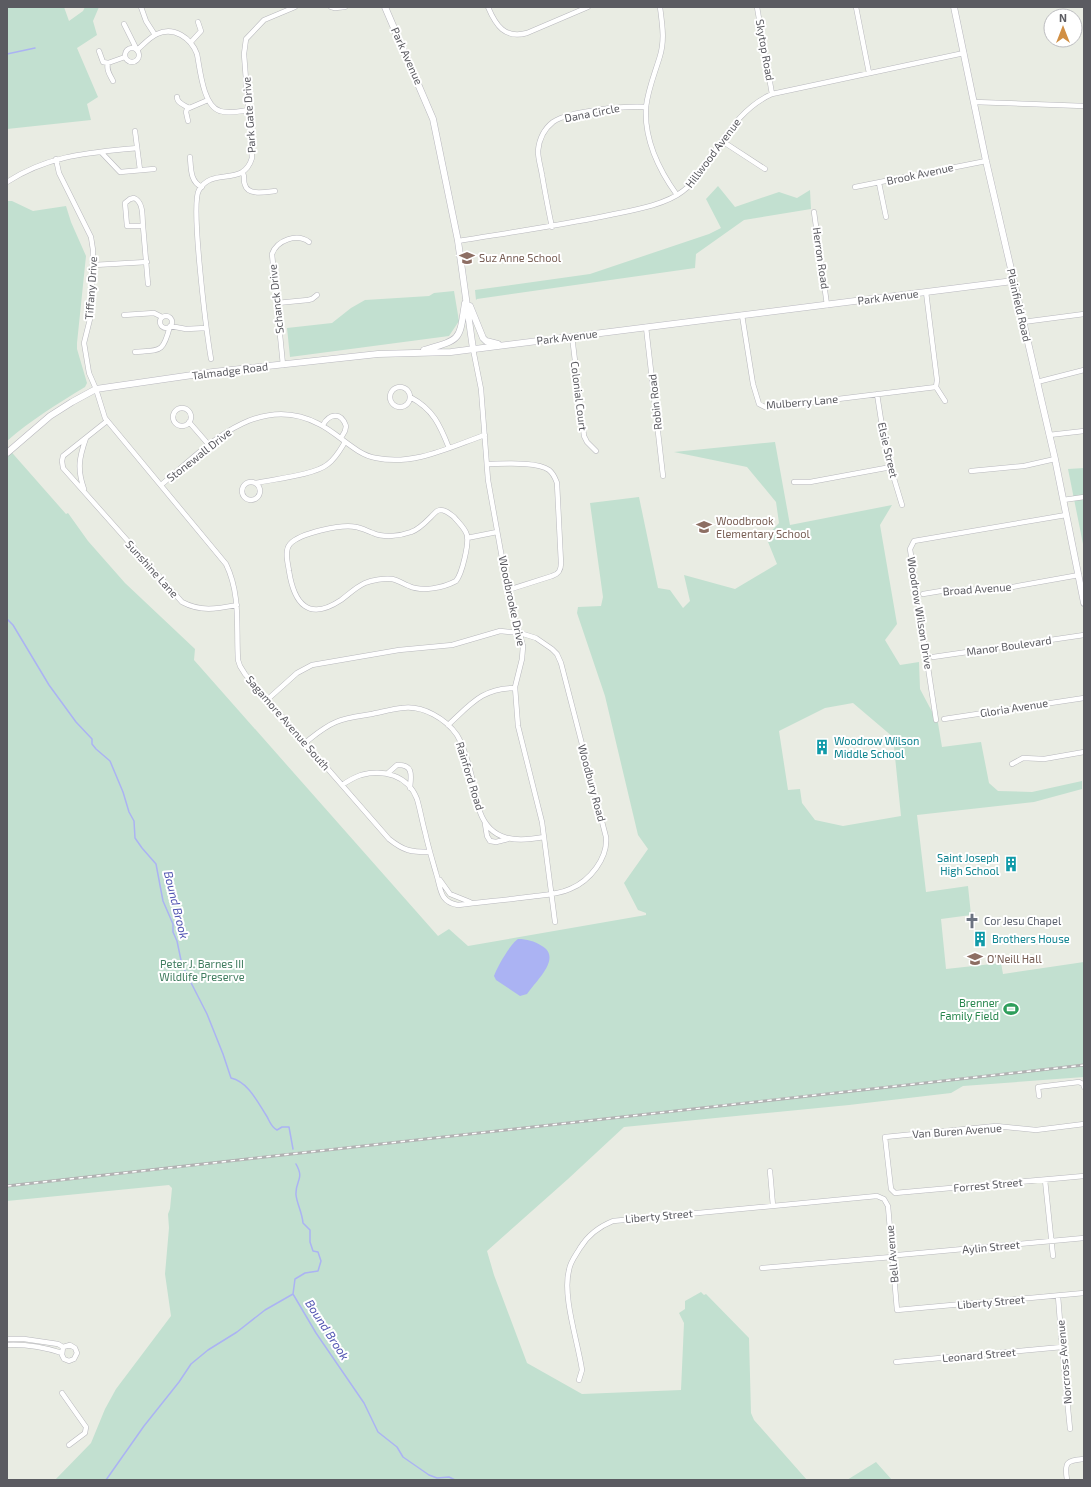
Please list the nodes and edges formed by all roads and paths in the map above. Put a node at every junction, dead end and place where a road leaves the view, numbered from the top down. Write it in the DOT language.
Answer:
graph roads {
  1 [pos="141,7"];
  2 [pos="295,7"];
  3 [pos="331,7"];
  4 [pos="345,7"];
  5 [pos="385,7"];
  6 [pos="488,7"];
  7 [pos="588,7"];
  8 [pos="660,7"];
  9 [pos="757,7"];
  10 [pos="856,7"];
  11 [pos="954,7"];
  12 [pos="198,22"];
  13 [pos="124,24"];
  14 [pos="155,35"];
  15 [pos="190,42"];
  16 [pos="137,50"];
  17 [pos="99,51"];
  18 [pos="964,53"];
  19 [pos="125,58"];
  20 [pos="108,63"];
  21 [pos="869,73"];
  22 [pos="113,81"];
  23 [pos="772,94"];
  24 [pos="177,97"];
  25 [pos="208,100"];
  26 [pos="974,102"];
  27 [pos="1084,106"];
  28 [pos="646,107"];
  29 [pos="188,108"];
  30 [pos="249,110"];
  31 [pos="188,120"];
  32 [pos="135,131"];
  33 [pos="722,141"];
  34 [pos="137,148"];
  35 [pos="101,152"];
  36 [pos="190,157"];
  37 [pos="56,159"];
  38 [pos="986,161"];
  39 [pos="154,169"];
  40 [pos="765,169"];
  41 [pos="140,170"];
  42 [pos="243,172"];
  43 [pos="7,182"];
  44 [pos="879,183"];
  45 [pos="202,187"];
  46 [pos="855,187"];
  47 [pos="275,191"];
  48 [pos="677,195"];
  49 [pos="814,212"];
  50 [pos="886,217"];
  51 [pos="143,226"];
  52 [pos="552,226"];
  53 [pos="458,241"];
  54 [pos="310,242"];
  55 [pos="147,262"];
  56 [pos="94,265"];
  57 [pos="1013,281"];
  58 [pos="148,284"];
  59 [pos="926,292"];
  60 [pos="317,295"];
  61 [pos="466,296"];
  62 [pos="277,303"];
  63 [pos="827,305"];
  64 [pos="1084,314"];
  65 [pos="124,315"];
  66 [pos="742,316"];
  67 [pos="162,317"];
  68 [pos="1023,322"];
  69 [pos="170,326"];
  70 [pos="646,327"];
  71 [pos="206,328"];
  72 [pos="572,336"];
  73 [pos="504,345"];
  74 [pos="473,349"];
  75 [pos="135,352"];
  76 [pos="416,352"];
  77 [pos="211,359"];
  78 [pos="283,365"];
  79 [pos="1084,370"];
  80 [pos="1037,382"];
  81 [pos="936,387"];
  82 [pos="96,389"];
  83 [pos="877,394"];
  84 [pos="410,397"];
  85 [pos="945,402"];
  86 [pos="107,421"];
  87 [pos="189,422"];
  88 [pos="323,425"];
  89 [pos="1084,431"];
  90 [pos="485,435"];
  91 [pos="1049,435"];
  92 [pos="87,437"];
  93 [pos="343,440"];
  94 [pos="209,445"];
  95 [pos="448,448"];
  96 [pos="596,451"];
  97 [pos="7,453"];
  98 [pos="1055,459"];
  99 [pos="487,464"];
  100 [pos="891,467"];
  101 [pos="970,471"];
  102 [pos="663,476"];
  103 [pos="794,482"];
  104 [pos="256,483"];
  105 [pos="161,485"];
  106 [pos="85,492"];
  107 [pos="1084,497"];
  108 [pos="1063,500"];
  109 [pos="902,505"];
  110 [pos="1066,515"];
  111 [pos="497,532"];
  112 [pos="467,538"];
  113 [pos="1078,575"];
  114 [pos="508,590"];
  115 [pos="923,594"];
  116 [pos="1084,604"];
  117 [pos="237,605"];
  118 [pos="520,633"];
  119 [pos="1084,635"];
  120 [pos="933,657"];
  121 [pos="515,688"];
  122 [pos="1084,698"];
  123 [pos="268,699"];
  124 [pos="944,719"];
  125 [pos="936,720"];
  126 [pos="448,725"];
  127 [pos="306,742"];
  128 [pos="1084,752"];
  129 [pos="1012,764"];
  130 [pos="388,773"];
  131 [pos="342,785"];
  132 [pos="410,788"];
  133 [pos="485,822"];
  134 [pos="544,837"];
  135 [pos="509,839"];
  136 [pos="430,852"];
  137 [pos="437,874"];
  138 [pos="552,894"];
  139 [pos="472,903"];
  140 [pos="555,922"];
  141 [pos="1084,1087"];
  142 [pos="1039,1096"];
  143 [pos="1084,1124"];
  144 [pos="770,1171"];
  145 [pos="1084,1176"];
  146 [pos="1045,1180"];
  147 [pos="893,1192"];
  148 [pos="884,1199"];
  149 [pos="773,1206"];
  150 [pos="1084,1238"];
  151 [pos="1051,1241"];
  152 [pos="898,1255"];
  153 [pos="1053,1256"];
  154 [pos="892,1257"];
  155 [pos="762,1268"];
  156 [pos="1084,1293"];
  157 [pos="1058,1296"];
  158 [pos="897,1310"];
  159 [pos="7,1339"];
  160 [pos="7,1345"];
  161 [pos="62,1347"];
  162 [pos="1062,1347"];
  163 [pos="62,1353"];
  164 [pos="896,1362"];
  165 [pos="579,1380"];
  166 [pos="62,1393"];
  167 [pos="1070,1429"];
  168 [pos="69,1445"];
  169 [pos="1084,1459"];
  170 [pos="1067,1480"];
  1 -- 14 [label="street"];
  2 -- 30 [label="street, Park Gate Drive"];
  3 -- 4 [label="street"];
  5 -- 53 [label="street, Park Avenue"];
  6 -- 7 [label="street"];
  8 -- 28 [label="street"];
  9 -- 23 [label="street, Skytop Road"];
  10 -- 21 [label="street"];
  11 -- 18 [label="street, Plainfield Road"];
  12 -- 15 [label="street"];
  13 -- 16 [label="street"];
  14 -- 15 [label="street"];
  14 -- 16 [label="street"];
  15 -- 25 [label="street"];
  16 -- 19 [label="street"];
  16 -- 19 [label="street"];
  17 -- 20 [label="street"];
  18 -- 21 [label="street, Hillwood Avenue"];
  18 -- 26 [label="street, Plainfield Road"];
  19 -- 20 [label="street"];
  20 -- 22 [label="street"];
  21 -- 23 [label="street, Hillwood Avenue"];
  23 -- 33 [label="street, Hillwood Avenue"];
  24 -- 29 [label="street"];
  25 -- 29 [label="street"];
  25 -- 30 [label="street"];
  26 -- 27 [label="street"];
  26 -- 38 [label="street, Plainfield Road"];
  28 -- 48 [label="street"];
  28 -- 52 [label="street, Dana Circle"];
  29 -- 31 [label="street"];
  30 -- 42 [label="street, Park Gate Drive"];
  32 -- 34 [label="street"];
  33 -- 40 [label="street"];
  33 -- 48 [label="street, Hillwood Avenue"];
  34 -- 35 [label="street"];
  34 -- 41 [label="street"];
  35 -- 37 [label="street"];
  35 -- 41 [label="street"];
  36 -- 45 [label="street"];
  37 -- 43 [label="street"];
  37 -- 56 [label="street, Tiffany Drive"];
  38 -- 44 [label="street, Brook Avenue"];
  38 -- 57 [label="street, Plainfield Road"];
  39 -- 41 [label="street"];
  42 -- 45 [label="street"];
  42 -- 47 [label="street"];
  44 -- 46 [label="street, Brook Avenue"];
  44 -- 50 [label="street"];
  45 -- 71 [label="street"];
  48 -- 52 [label="street, Hillwood Avenue"];
  49 -- 63 [label="street, Herron Road"];
  51 -- 51 [label="street"];
  51 -- 55 [label="street"];
  52 -- 53 [label="street, Hillwood Avenue"];
  53 -- 61 [label="street, Park Avenue"];
  54 -- 62 [label="street, Schanck Drive"];
  55 -- 56 [label="street"];
  55 -- 58 [label="street"];
  56 -- 82 [label="street, Tiffany Drive"];
  57 -- 59 [label="street, Park Avenue"];
  57 -- 68 [label="street, Plainfield Road"];
  59 -- 63 [label="street, Park Avenue"];
  59 -- 81 [label="street"];
  60 -- 62 [label="street"];
  61 -- 73 [label="street"];
  61 -- 74 [label="street, Park Avenue"];
  61 -- 76 [label="street"];
  62 -- 78 [label="street, Schanck Drive"];
  63 -- 66 [label="street, Park Avenue"];
  64 -- 68 [label="street"];
  65 -- 67 [label="street"];
  66 -- 70 [label="street, Park Avenue"];
  66 -- 83 [label="street, Mulberry Lane"];
  67 -- 69 [label="street"];
  67 -- 69 [label="street"];
  68 -- 80 [label="street, Plainfield Road"];
  69 -- 71 [label="street"];
  69 -- 75 [label="street"];
  70 -- 72 [label="street, Park Avenue"];
  70 -- 102 [label="street, Robin Road"];
  71 -- 77 [label="street"];
  72 -- 73 [label="street, Park Avenue"];
  72 -- 96 [label="street, Colonial Court"];
  73 -- 74 [label="street, Park Avenue"];
  74 -- 76 [label="street, Talmadge Road"];
  74 -- 90 [label="street, Woodbrooke Drive"];
  76 -- 78 [label="street, Talmadge Road"];
  78 -- 82 [label="street, Talmadge Road"];
  79 -- 80 [label="street"];
  80 -- 91 [label="street, Plainfield Road"];
  81 -- 83 [label="street, Mulberry Lane"];
  81 -- 85 [label="street"];
  82 -- 86 [label="street, Tiffany Drive"];
  82 -- 97 [label="street, Talmadge Road"];
  83 -- 100 [label="street, Elsie Street"];
  84 -- 84 [label="street"];
  84 -- 95 [label="street"];
  86 -- 92 [label="street, Sunshine Lane"];
  86 -- 105 [label="street, Sagamore Avenue South"];
  87 -- 87 [label="street"];
  87 -- 94 [label="street"];
  88 -- 93 [label="street, Stonewall Drive"];
  88 -- 93 [label="street"];
  88 -- 94 [label="street, Stonewall Drive"];
  89 -- 91 [label="street"];
  90 -- 95 [label="street, Stonewall Drive"];
  90 -- 99 [label="street, Woodbrooke Drive"];
  91 -- 98 [label="street, Plainfield Road"];
  92 -- 106 [label="street, Sunshine Lane"];
  92 -- 106 [label="street, Sunshine Lane"];
  93 -- 95 [label="street, Stonewall Drive"];
  93 -- 104 [label="street"];
  94 -- 105 [label="street, Stonewall Drive"];
  98 -- 101 [label="street"];
  98 -- 108 [label="street, Plainfield Road"];
  99 -- 111 [label="street, Woodbrooke Drive"];
  99 -- 114 [label="street"];
  100 -- 103 [label="street"];
  100 -- 109 [label="street, Elsie Street"];
  105 -- 117 [label="street, Sagamore Avenue South"];
  106 -- 117 [label="street, Sunshine Lane"];
  107 -- 108 [label="street"];
  108 -- 110 [label="street, Plainfield Road"];
  110 -- 113 [label="street, Plainfield Road"];
  110 -- 125 [label="street, Woodrow Wilson Drive"];
  111 -- 112 [label="street"];
  111 -- 114 [label="street, Woodbrooke Drive"];
  112 -- 112 [label="street"];
  113 -- 115 [label="street, Broad Avenue"];
  113 -- 116 [label="street, Plainfield Road"];
  114 -- 118 [label="street, Woodbrooke Drive"];
  117 -- 123 [label="street, Sagamore Avenue South"];
  118 -- 121 [label="street, Woodbrooke Drive"];
  118 -- 123 [label="street, Woodbury Road"];
  118 -- 138 [label="street, Woodbury Road"];
  119 -- 120 [label="street, Manor Boulevard"];
  121 -- 126 [label="street"];
  121 -- 134 [label="street, Woodbrooke Drive"];
  122 -- 124 [label="street, Gloria Avenue"];
  123 -- 127 [label="street, Sagamore Avenue South"];
  126 -- 127 [label="street, Rainford Road"];
  126 -- 133 [label="street, Rainford Road"];
  127 -- 131 [label="street, Sagamore Avenue South"];
  128 -- 129 [label="street"];
  130 -- 131 [label="street"];
  130 -- 132 [label="street, Woodbury Road"];
  130 -- 132 [label="street"];
  131 -- 136 [label="street, Sagamore Avenue South"];
  132 -- 136 [label="street, Woodbury Road"];
  133 -- 135 [label="street, Rainford Road"];
  133 -- 135 [label="street"];
  134 -- 135 [label="street"];
  134 -- 138 [label="street, Woodbrooke Drive"];
  136 -- 137 [label="street, Woodbury Road"];
  137 -- 139 [label="street"];
  137 -- 139 [label="street, Woodbury Road"];
  138 -- 139 [label="street, Woodbury Road"];
  138 -- 140 [label="street, Woodbrooke Drive"];
  141 -- 142 [label="street"];
  143 -- 147 [label="street, Van Buren Avenue"];
  144 -- 149 [label="street"];
  145 -- 146 [label="street, Forrest Street"];
  146 -- 147 [label="street, Forrest Street"];
  146 -- 151 [label="street"];
  148 -- 149 [label="street, Liberty Street"];
  148 -- 154 [label="street, Bell Avenue"];
  149 -- 165 [label="street, Liberty Street"];
  150 -- 151 [label="street, Aylin Street"];
  151 -- 152 [label="street, Aylin Street"];
  151 -- 153 [label="street"];
  154 -- 155 [label="street"];
  154 -- 158 [label="street, Bell Avenue"];
  156 -- 157 [label="street, Liberty Street"];
  157 -- 158 [label="street, Liberty Street"];
  157 -- 162 [label="street, Norcross Avenue"];
  159 -- 161 [label="street"];
  160 -- 163 [label="street"];
  161 -- 163 [label="street"];
  161 -- 163 [label="street"];
  162 -- 164 [label="street, Leonard Street"];
  162 -- 167 [label="street, Norcross Avenue"];
  166 -- 168 [label="street"];
  169 -- 170 [label="street"];
}
